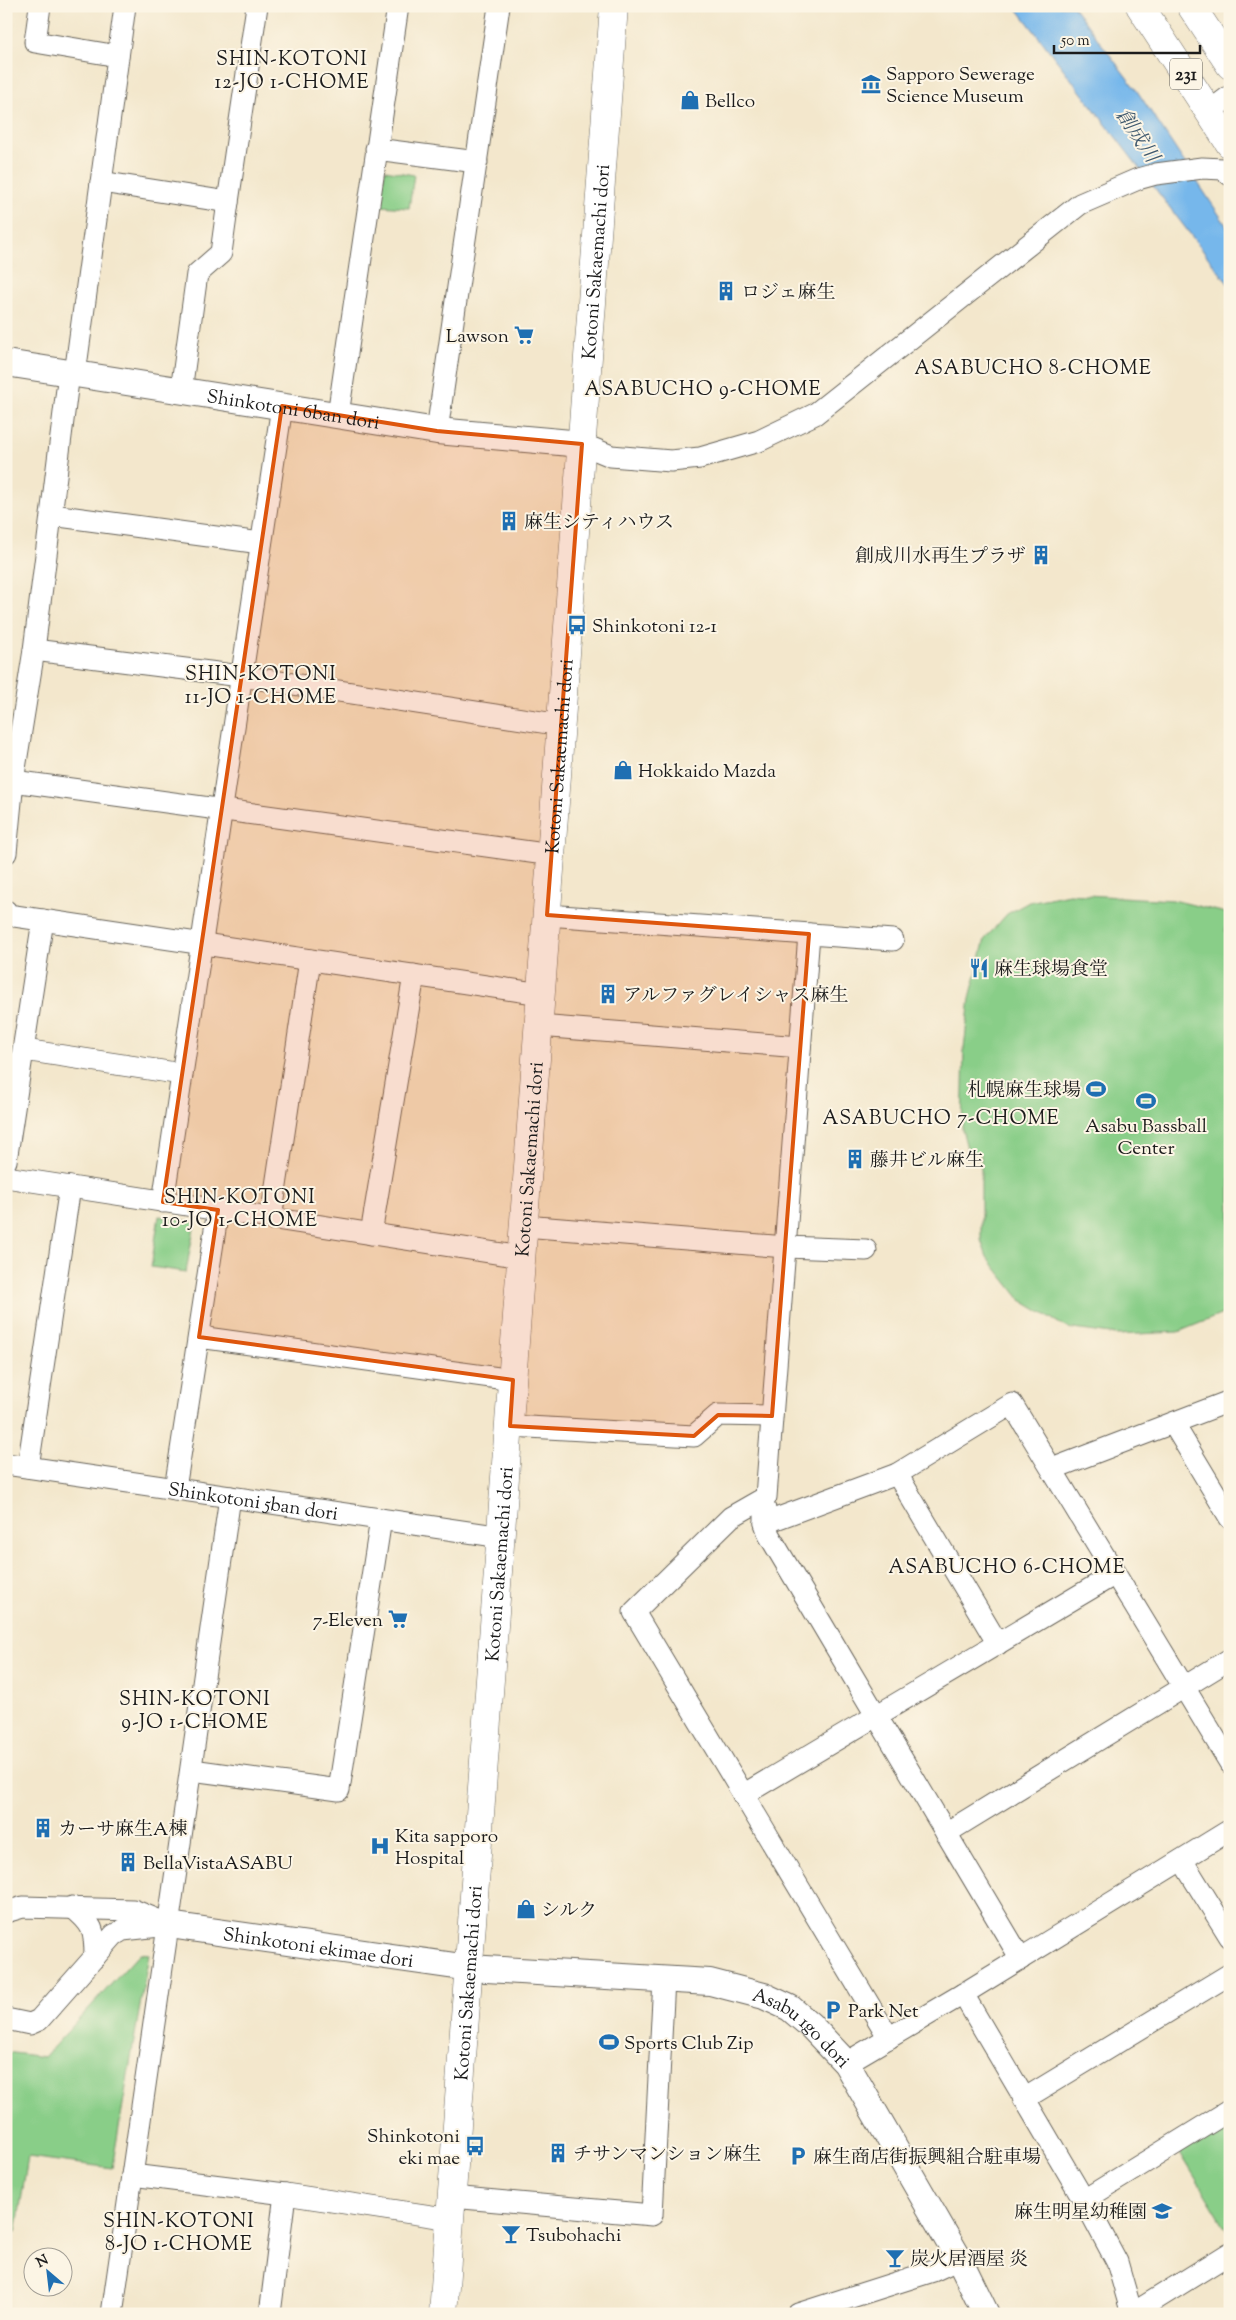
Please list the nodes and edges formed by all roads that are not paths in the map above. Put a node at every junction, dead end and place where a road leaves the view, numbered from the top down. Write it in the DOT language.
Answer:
graph roads {
  1 [pos="40,6"];
  2 [pos="125,6"];
  3 [pos="257,6"];
  4 [pos="398,6"];
  5 [pos="499,6"];
  6 [pos="614,6"];
  7 [pos="1140,6"];
  8 [pos="1191,6"];
  9 [pos="118,56"];
  10 [pos="1230,65"];
  11 [pos="1220,103"];
  12 [pos="1230,144"];
  13 [pos="376,149"];
  14 [pos="477,162"];
  15 [pos="1230,175"];
  16 [pos="101,182"];
  17 [pos="228,202"];
  18 [pos="6,363"];
  19 [pos="72,374"];
  20 [pos="181,391"];
  21 [pos="282,406"];
  22 [pos="338,414"];
  23 [pos="437,431"];
  24 [pos="582,444"];
  25 [pos="52,515"];
  26 [pos="261,544"];
  27 [pos="34,650"];
  28 [pos="240,676"];
  29 [pos="561,725"];
  30 [pos="13,781"];
  31 [pos="222,811"];
  32 [pos="6,853"];
  33 [pos="552,855"];
  34 [pos="6,911"];
  35 [pos="547,915"];
  36 [pos="43,920"];
  37 [pos="809,934"];
  38 [pos="893,940"];
  39 [pos="202,943"];
  40 [pos="310,960"];
  41 [pos="414,975"];
  42 [pos="542,994"];
  43 [pos="539,1026"];
  44 [pos="800,1046"];
  45 [pos="24,1050"];
  46 [pos="182,1074"];
  47 [pos="6,1161"];
  48 [pos="6,1177"];
  49 [pos="70,1187"];
  50 [pos="163,1202"];
  51 [pos="218,1210"];
  52 [pos="271,1219"];
  53 [pos="524,1226"];
  54 [pos="371,1234"];
  55 [pos="786,1247"];
  56 [pos="866,1250"];
  57 [pos="522,1257"];
  58 [pos="199,1337"];
  59 [pos="513,1380"];
  60 [pos="1230,1402"];
  61 [pos="772,1416"];
  62 [pos="1173,1423"];
  63 [pos="510,1426"];
  64 [pos="6,1464"];
  65 [pos="28,1467"];
  66 [pos="1052,1469"];
  67 [pos="897,1474"];
  68 [pos="176,1489"];
  69 [pos="230,1497"];
  70 [pos="766,1497"];
  71 [pos="1230,1518"];
  72 [pos="381,1519"];
  73 [pos="765,1523"];
  74 [pos="502,1537"];
  75 [pos="1115,1574"];
  76 [pos="998,1644"];
  77 [pos="1230,1659"];
  78 [pos="1184,1688"];
  79 [pos="877,1716"];
  80 [pos="1230,1763"];
  81 [pos="192,1770"];
  82 [pos="743,1795"];
  83 [pos="1230,1830"];
  84 [pos="946,1832"];
  85 [pos="1182,1860"];
  86 [pos="72,1907"];
  87 [pos="6,1912"];
  88 [pos="169,1925"];
  89 [pos="1230,1937"];
  90 [pos="95,1957"];
  91 [pos="1021,1959"];
  92 [pos="469,1968"];
  93 [pos="1230,1974"];
  94 [pos="664,1979"];
  95 [pos="963,1994"];
  96 [pos="6,2019"];
  97 [pos="889,2038"];
  98 [pos="846,2063"];
  99 [pos="1024,2099"];
  100 [pos="1230,2110"];
  101 [pos="132,2175"];
  102 [pos="285,2194"];
  103 [pos="1084,2200"];
  104 [pos="451,2208"];
  105 [pos="1230,2253"];
  106 [pos="959,2259"];
  107 [pos="855,2305"];
  108 [pos="112,2314"];
  109 [pos="270,2314"];
  110 [pos="444,2314"];
  111 [pos="798,2314"];
  112 [pos="986,2314"];
  113 [pos="1132,2314"];
  1 -- 9 [label="street"];
  2 -- 9 [label="street"];
  3 -- 17 [label="street"];
  4 -- 13 [label="street"];
  5 -- 14 [label="street"];
  6 -- 24 [label="main road, Kotoni Sakaemachi dori"];
  7 -- 11 [label="main road, 231"];
  8 -- 10 [label="main road, 231"];
  9 -- 16 [label="street"];
  11 -- 12 [label="main road, 231"];
  13 -- 14 [label="street"];
  13 -- 22 [label="street"];
  14 -- 23 [label="street"];
  15 -- 24 [label="street"];
  16 -- 17 [label="street"];
  16 -- 19 [label="street"];
  17 -- 20 [label="street"];
  18 -- 19 [label="street, Shinkotoni 6ban dori"];
  19 -- 20 [label="street, Shinkotoni 6ban dori"];
  19 -- 25 [label="street"];
  20 -- 21 [label="street, Shinkotoni 6ban dori"];
  21 -- 22 [label="street, Shinkotoni 6ban dori"];
  21 -- 26 [label="street"];
  22 -- 23 [label="street, Shinkotoni 6ban dori"];
  23 -- 24 [label="street, Shinkotoni 6ban dori"];
  24 -- 29 [label="main road, Kotoni Sakaemachi dori"];
  25 -- 26 [label="street"];
  25 -- 27 [label="street"];
  26 -- 28 [label="street"];
  27 -- 28 [label="street"];
  27 -- 30 [label="street"];
  28 -- 29 [label="street"];
  28 -- 31 [label="street"];
  29 -- 33 [label="main road, Kotoni Sakaemachi dori"];
  30 -- 31 [label="street"];
  30 -- 32 [label="street"];
  31 -- 33 [label="street"];
  31 -- 39 [label="street"];
  33 -- 35 [label="main road, Kotoni Sakaemachi dori"];
  34 -- 36 [label="street"];
  35 -- 37 [label="street"];
  35 -- 42 [label="main road, Kotoni Sakaemachi dori"];
  36 -- 39 [label="street"];
  36 -- 45 [label="street"];
  37 -- 38 [label="street"];
  37 -- 44 [label="street"];
  39 -- 40 [label="street"];
  39 -- 46 [label="street"];
  40 -- 41 [label="street"];
  40 -- 52 [label="street"];
  41 -- 42 [label="street"];
  41 -- 54 [label="street"];
  42 -- 43 [label="main road, Kotoni Sakaemachi dori"];
  43 -- 44 [label="street"];
  43 -- 53 [label="main road, Kotoni Sakaemachi dori"];
  44 -- 55 [label="street"];
  45 -- 46 [label="street"];
  45 -- 47 [label="street"];
  46 -- 50 [label="street"];
  48 -- 49 [label="street"];
  49 -- 50 [label="street"];
  49 -- 65 [label="street"];
  50 -- 51 [label="street"];
  51 -- 52 [label="street"];
  51 -- 58 [label="street"];
  52 -- 54 [label="street"];
  53 -- 55 [label="street"];
  53 -- 57 [label="main road, Kotoni Sakaemachi dori"];
  54 -- 57 [label="street"];
  55 -- 56 [label="street"];
  55 -- 61 [label="street"];
  57 -- 59 [label="main road, Kotoni Sakaemachi dori"];
  58 -- 59 [label="street"];
  58 -- 68 [label="street"];
  59 -- 63 [label="main road, Kotoni Sakaemachi dori"];
  60 -- 62 [label="street"];
  61 -- 63 [label="street"];
  61 -- 70 [label="street"];
  62 -- 66 [label="street"];
  62 -- 71 [label="street"];
  63 -- 74 [label="main road, Kotoni Sakaemachi dori"];
  64 -- 65 [label="street, Shinkotoni 5ban dori"];
  65 -- 68 [label="street, Shinkotoni 5ban dori"];
  66 -- 67 [label="street"];
  66 -- 75 [label="street"];
  67 -- 73 [label="street"];
  67 -- 76 [label="street"];
  68 -- 69 [label="street, Shinkotoni 5ban dori"];
  69 -- 72 [label="street, Shinkotoni 5ban dori"];
  69 -- 81 [label="street"];
  70 -- 73 [label="street"];
  70 -- 82 [label="street"];
  72 -- 74 [label="street, Shinkotoni 5ban dori"];
  72 -- 81 [label="street"];
  73 -- 79 [label="street"];
  74 -- 92 [label="main road, Kotoni Sakaemachi dori"];
  75 -- 76 [label="street"];
  75 -- 78 [label="street"];
  76 -- 79 [label="street"];
  77 -- 78 [label="street"];
  78 -- 80 [label="street"];
  78 -- 84 [label="street"];
  79 -- 82 [label="street"];
  79 -- 84 [label="street"];
  81 -- 88 [label="street"];
  82 -- 97 [label="street"];
  83 -- 85 [label="street"];
  84 -- 91 [label="street"];
  85 -- 89 [label="street"];
  85 -- 91 [label="street"];
  86 -- 87 [label="street"];
  86 -- 88 [label="street"];
  86 -- 90 [label="street"];
  88 -- 90 [label="street"];
  88 -- 92 [label="street, Shinkotoni ekimae dori"];
  88 -- 101 [label="street"];
  90 -- 96 [label="street"];
  91 -- 95 [label="street"];
  92 -- 94 [label="street, Asabu 1go dori"];
  92 -- 104 [label="main road, Kotoni Sakaemachi dori"];
  93 -- 99 [label="street"];
  94 -- 98 [label="street, Asabu 1go dori"];
  94 -- 104 [label="street"];
  95 -- 97 [label="street"];
  95 -- 99 [label="street"];
  97 -- 98 [label="street"];
  98 -- 106 [label="street, Asabu 1go dori"];
  99 -- 103 [label="street"];
  100 -- 103 [label="street"];
  101 -- 102 [label="street"];
  101 -- 108 [label="street"];
  102 -- 104 [label="street"];
  102 -- 109 [label="street"];
  103 -- 113 [label="street"];
  104 -- 110 [label="main road, Kotoni Sakaemachi dori"];
  105 -- 113 [label="street"];
  106 -- 107 [label="street"];
  106 -- 112 [label="street, Asabu 1go dori"];
  107 -- 111 [label="street"];
}
